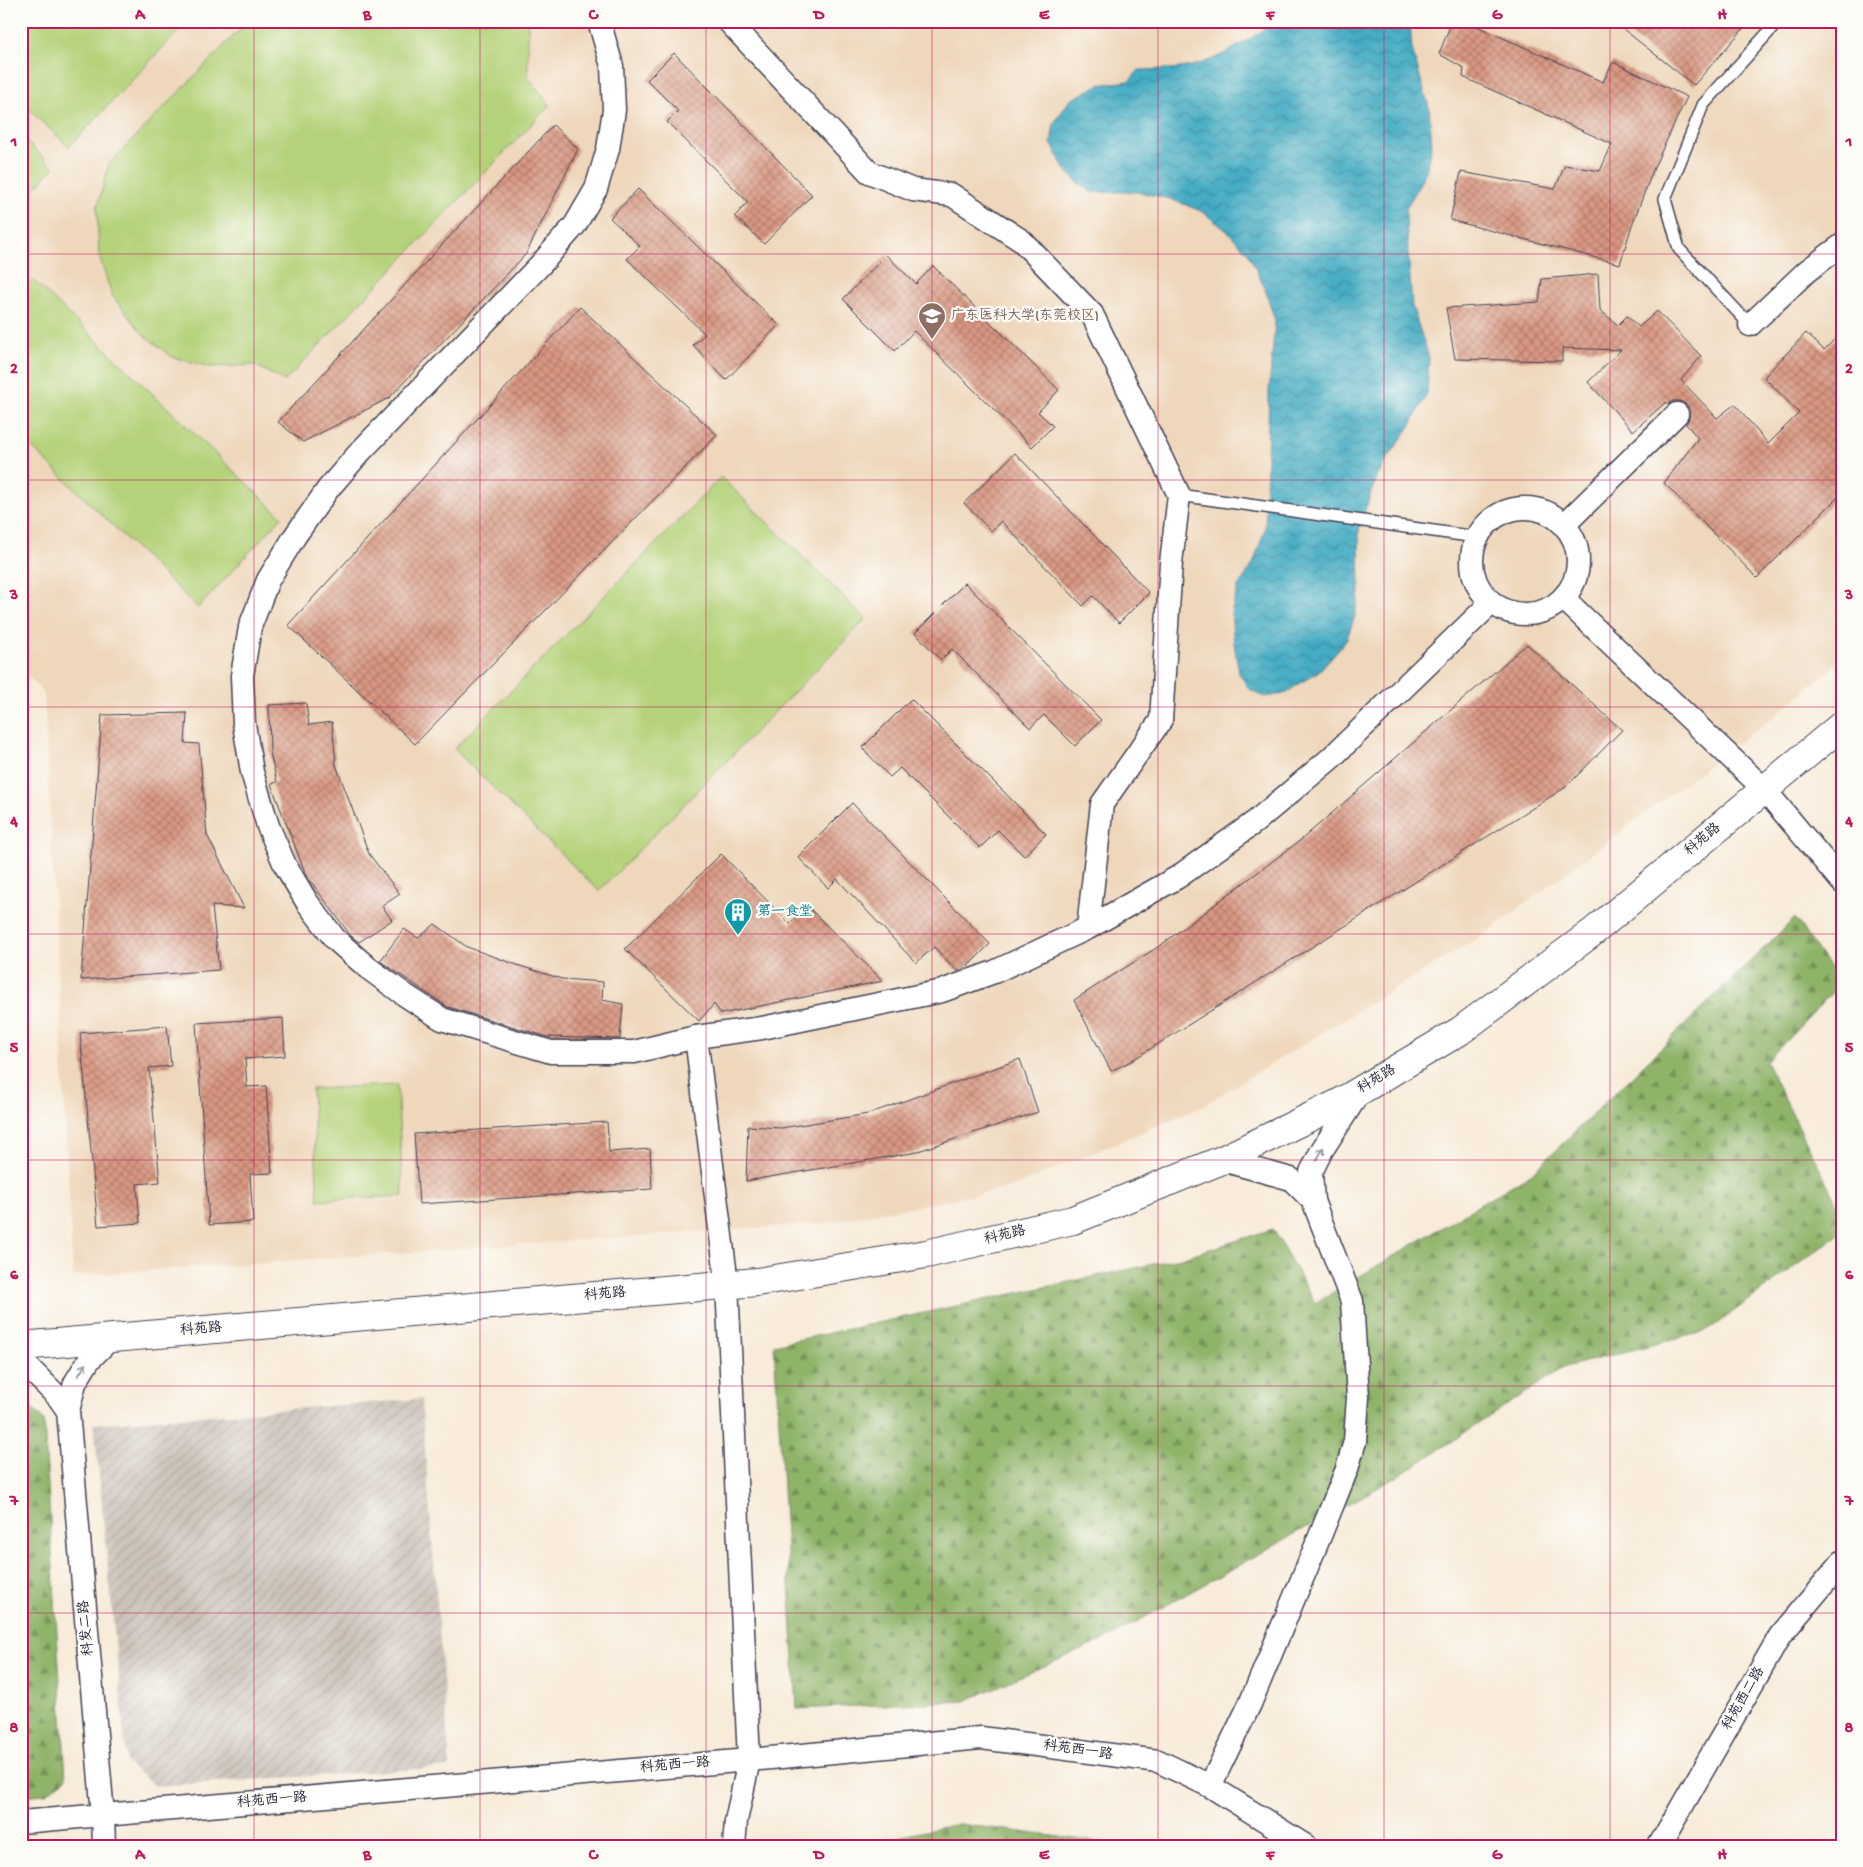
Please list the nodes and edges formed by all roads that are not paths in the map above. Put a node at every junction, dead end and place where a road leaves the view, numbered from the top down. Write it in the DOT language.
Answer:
graph roads {
  1 [pos="599,21"];
  2 [pos="728,21"];
  3 [pos="1781,21"];
  4 [pos="1842,245"];
  5 [pos="1750,326"];
  6 [pos="1677,414"];
  7 [pos="1179,495"];
  8 [pos="1564,525"];
  9 [pos="1476,537"];
  10 [pos="1563,598"];
  11 [pos="1491,603"];
  12 [pos="1842,725"];
  13 [pos="1764,789"];
  14 [pos="1842,882"];
  15 [pos="1088,928"];
  16 [pos="696,1037"];
  17 [pos="1360,1090"];
  18 [pos="1222,1160"];
  19 [pos="1312,1201"];
  20 [pos="727,1284"];
  21 [pos="111,1338"];
  22 [pos="21,1346"];
  23 [pos="21,1360"];
  24 [pos="68,1411"];
  25 [pos="1842,1562"];
  26 [pos="749,1760"];
  27 [pos="1210,1786"];
  28 [pos="103,1815"];
  29 [pos="21,1822"];
  30 [pos="104,1846"];
  31 [pos="734,1846"];
  32 [pos="1306,1846"];
  33 [pos="1659,1846"];
  1 -- 16 [label="street"];
  2 -- 7 [label="street"];
  3 -- 5 [label="lane"];
  4 -- 5 [label="street"];
  6 -- 8 [label="street"];
  7 -- 9 [label="lane"];
  7 -- 15 [label="street"];
  8 -- 9 [label="street"];
  8 -- 10 [label="street"];
  9 -- 11 [label="street"];
  10 -- 11 [label="street"];
  10 -- 13 [label="street"];
  11 -- 15 [label="street"];
  12 -- 13 [label="street, 科苑路"];
  13 -- 14 [label="street"];
  13 -- 17 [label="street, 科苑路"];
  15 -- 16 [label="street"];
  16 -- 20 [label="street"];
  17 -- 18 [label="street, 科苑路"];
  19 -- 17 [label="street, one-way"];
  18 -- 19 [label="street"];
  18 -- 20 [label="street, 科苑路"];
  19 -- 27 [label="street"];
  20 -- 21 [label="street, 科苑路"];
  20 -- 26 [label="street"];
  21 -- 22 [label="street, 科苑路"];
  24 -- 21 [label="street, 科发二路, one-way"];
  23 -- 24 [label="street"];
  24 -- 28 [label="street, 科发二路"];
  25 -- 33 [label="street, 科苑西二路"];
  26 -- 27 [label="street, 科苑西一路"];
  26 -- 28 [label="street, 科苑西一路"];
  26 -- 31 [label="street"];
  27 -- 32 [label="street, 科苑西一路"];
  28 -- 29 [label="street, 科苑西一路"];
  28 -- 30 [label="street, 科发二路"];
}
